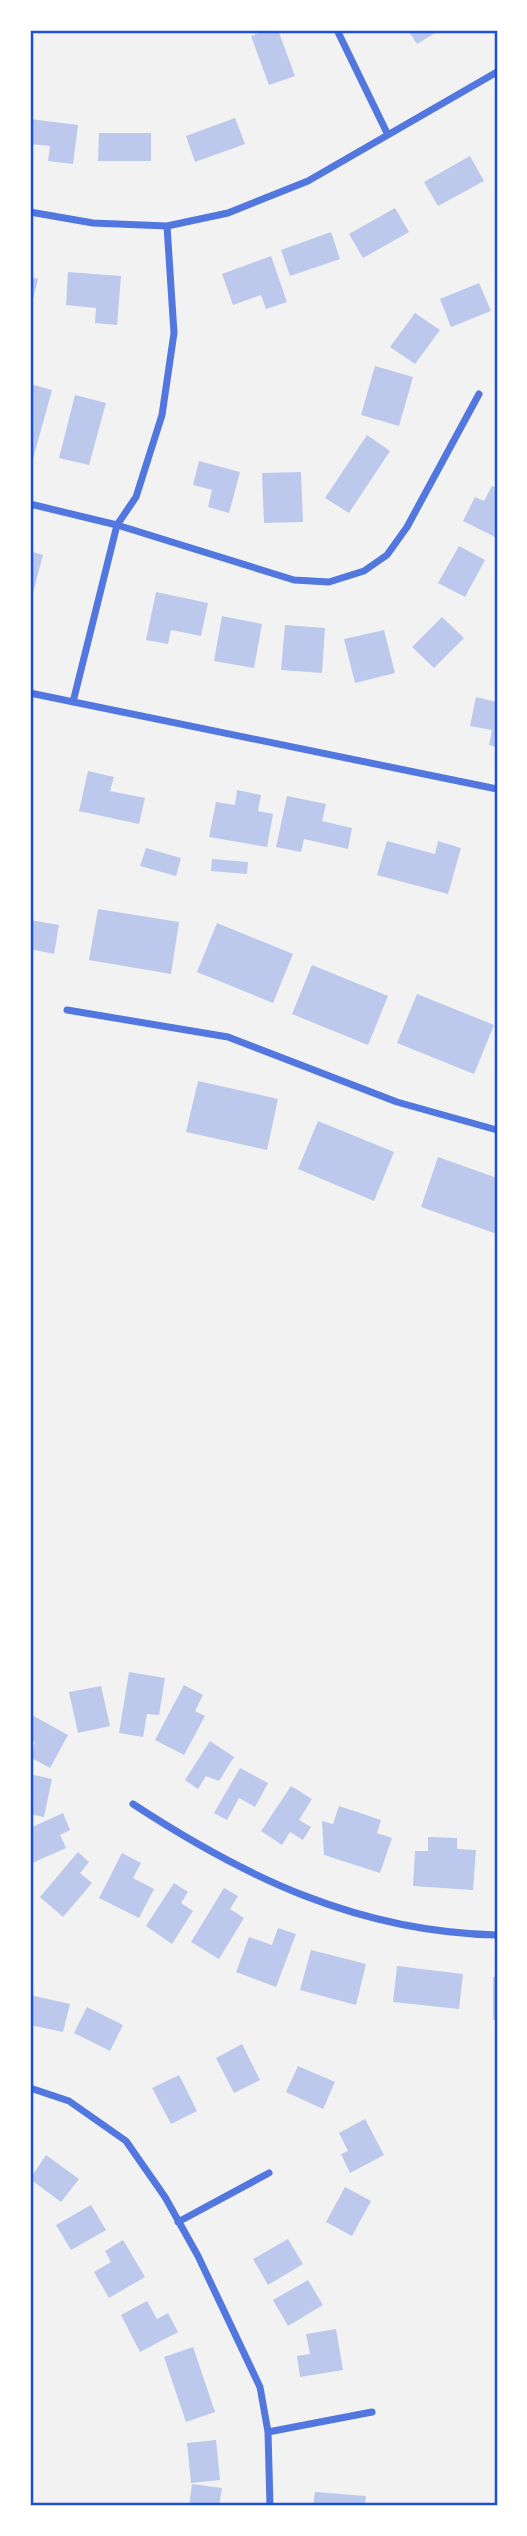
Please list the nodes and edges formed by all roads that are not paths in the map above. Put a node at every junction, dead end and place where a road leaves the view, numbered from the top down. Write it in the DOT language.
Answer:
graph roads {
  1 [pos="337,30"];
  2 [pos="497,72"];
  3 [pos="387,134"];
  4 [pos="30,212"];
  5 [pos="167,226"];
  6 [pos="479,394"];
  7 [pos="30,504"];
  8 [pos="117,525"];
  9 [pos="30,693"];
  10 [pos="73,702"];
  11 [pos="497,789"];
  12 [pos="67,1010"];
  13 [pos="497,1130"];
  14 [pos="133,1804"];
  15 [pos="497,1935"];
  16 [pos="30,2088"];
  17 [pos="269,2173"];
  18 [pos="178,2222"];
  19 [pos="372,2412"];
  20 [pos="268,2431"];
  21 [pos="270,2506"];
  1 -- 3 [label="street"];
  2 -- 3 [label="street"];
  3 -- 5 [label="street"];
  4 -- 5 [label="street"];
  5 -- 8 [label="street"];
  6 -- 8 [label="street"];
  7 -- 8 [label="street"];
  8 -- 10 [label="street"];
  9 -- 10 [label="street"];
  10 -- 11 [label="street"];
  12 -- 13 [label="street"];
  14 -- 15 [label="street"];
  16 -- 18 [label="street"];
  17 -- 18 [label="street"];
  18 -- 20 [label="street"];
  19 -- 20 [label="street"];
  20 -- 21 [label="street"];
}
